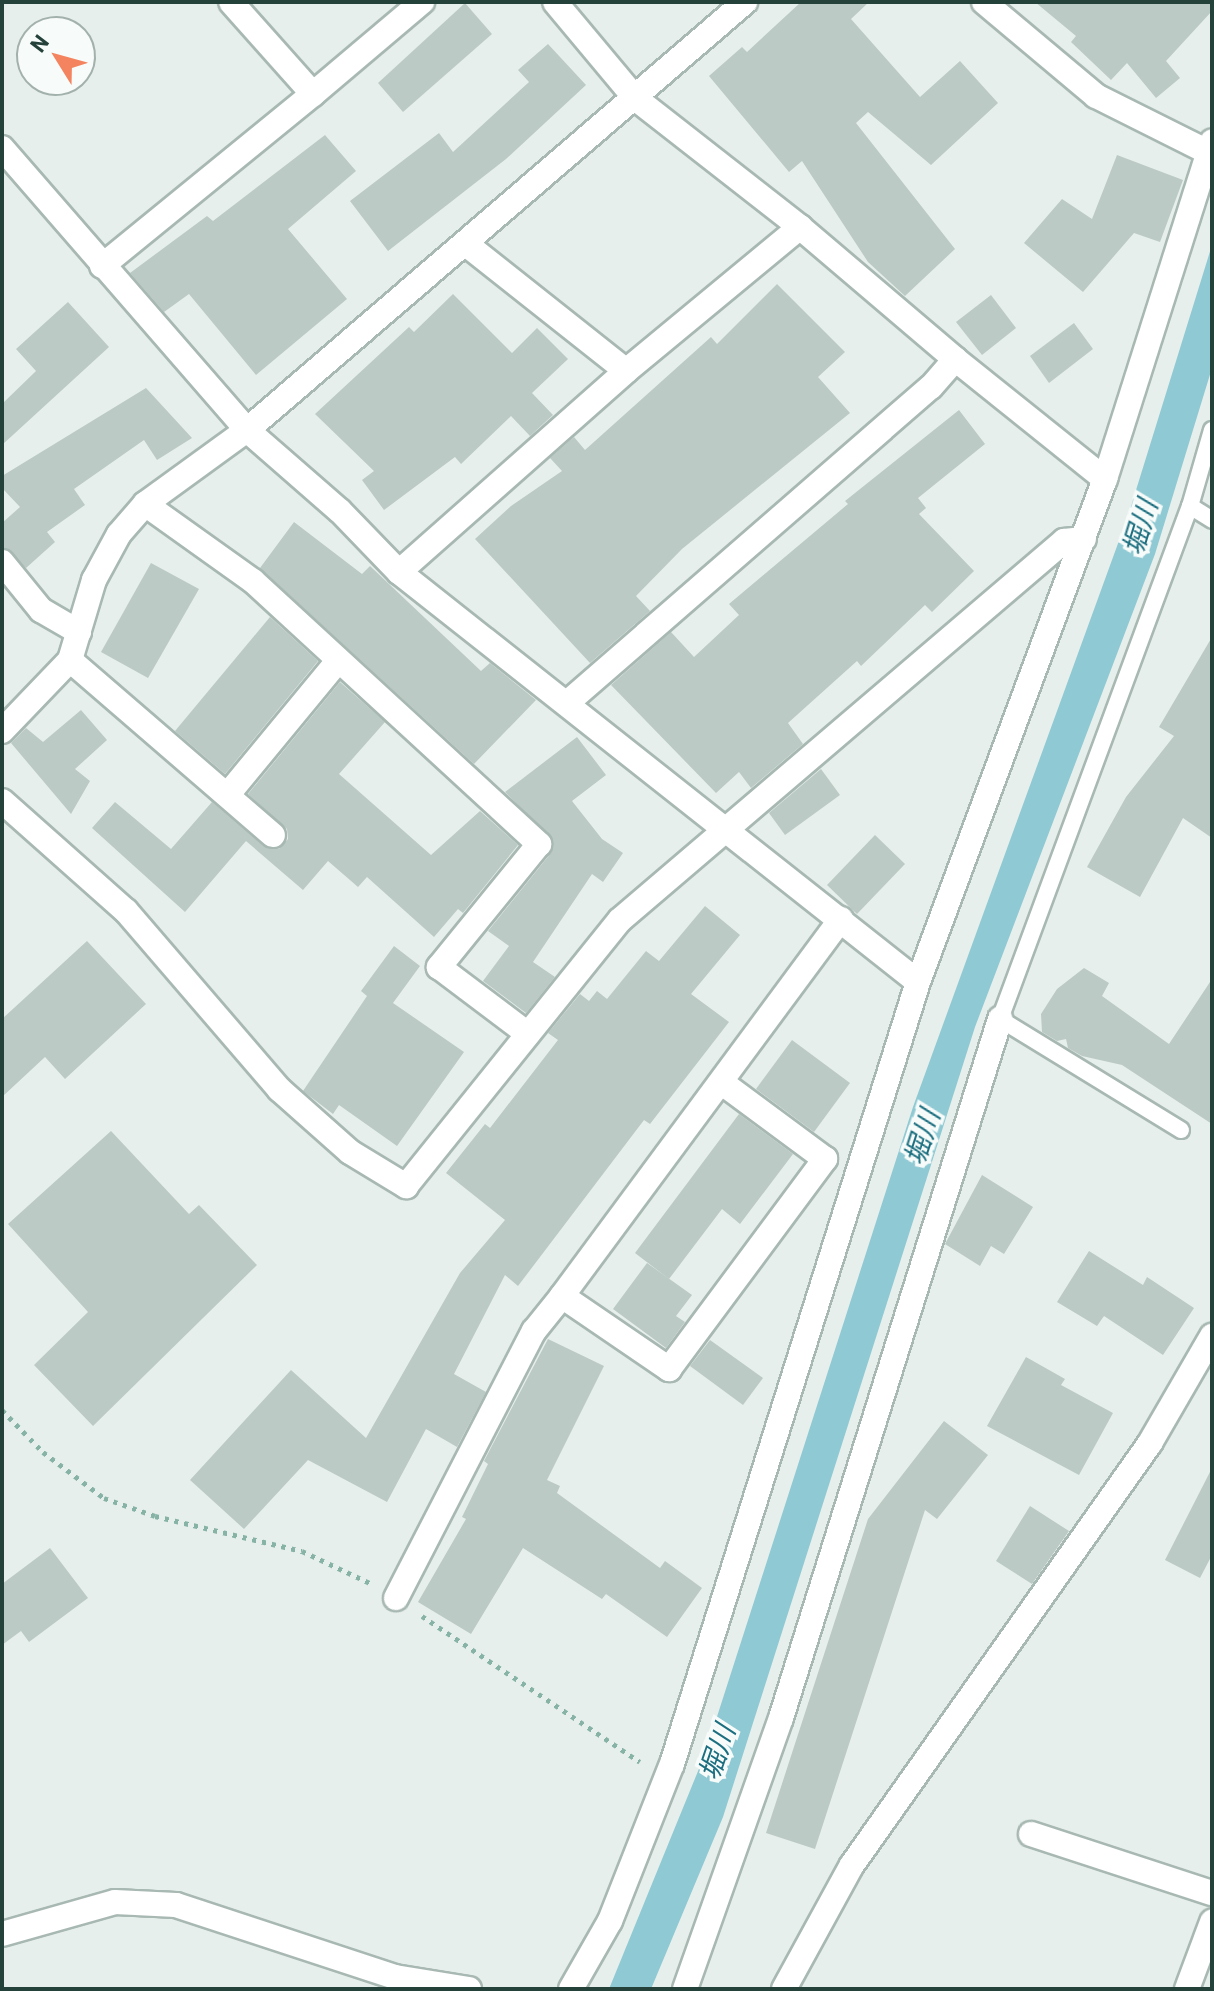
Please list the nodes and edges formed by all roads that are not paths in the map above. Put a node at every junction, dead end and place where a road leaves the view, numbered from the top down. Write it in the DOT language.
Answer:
graph roads {
  1 [pos="231,2"];
  2 [pos="422,2"];
  3 [pos="555,2"];
  4 [pos="745,2"];
  5 [pos="984,2"];
  6 [pos="313,94"];
  7 [pos="636,99"];
  8 [pos="2,148"];
  9 [pos="1210,149"];
  10 [pos="800,227"];
  11 [pos="466,244"];
  12 [pos="102,266"];
  13 [pos="955,359"];
  14 [pos="626,371"];
  15 [pos="247,430"];
  16 [pos="1212,430"];
  17 [pos="1105,479"];
  18 [pos="145,504"];
  19 [pos="1190,506"];
  20 [pos="1212,520"];
  21 [pos="1084,539"];
  22 [pos="2,562"];
  23 [pos="399,572"];
  24 [pos="79,632"];
  25 [pos="70,660"];
  26 [pos="338,661"];
  27 [pos="567,703"];
  28 [pos="2,731"];
  29 [pos="229,793"];
  30 [pos="2,801"];
  31 [pos="729,830"];
  32 [pos="273,835"];
  33 [pos="841,919"];
  34 [pos="918,982"];
  35 [pos="1000,1019"];
  36 [pos="528,1034"];
  37 [pos="721,1082"];
  38 [pos="1181,1130"];
  39 [pos="562,1296"];
  40 [pos="1212,1336"];
  41 [pos="396,1598"];
  42 [pos="1031,1834"];
  43 [pos="1212,1893"];
  44 [pos="1212,1922"];
  45 [pos="2,1934"];
  46 [pos="469,1989"];
  47 [pos="571,1989"];
  48 [pos="685,1989"];
  49 [pos="784,1989"];
  50 [pos="1187,1989"];
  1 -- 6 [label="street"];
  2 -- 6 [label="street"];
  3 -- 7 [label="street"];
  4 -- 7 [label="street"];
  5 -- 9 [label="street"];
  6 -- 12 [label="street"];
  7 -- 10 [label="street"];
  7 -- 11 [label="street"];
  8 -- 12 [label="street"];
  9 -- 17 [label="street"];
  10 -- 13 [label="street"];
  10 -- 14 [label="street"];
  11 -- 14 [label="street"];
  11 -- 15 [label="street"];
  12 -- 15 [label="street"];
  13 -- 17 [label="street"];
  13 -- 27 [label="street"];
  14 -- 23 [label="street"];
  15 -- 18 [label="street"];
  15 -- 23 [label="street"];
  16 -- 19 [label="lane"];
  17 -- 21 [label="street"];
  18 -- 24 [label="street"];
  18 -- 26 [label="street"];
  19 -- 20 [label="lane"];
  19 -- 35 [label="lane"];
  21 -- 31 [label="street"];
  21 -- 34 [label="street"];
  22 -- 24 [label="street"];
  23 -- 27 [label="street"];
  24 -- 25 [label="street"];
  25 -- 28 [label="street"];
  25 -- 29 [label="street"];
  26 -- 29 [label="street"];
  26 -- 36 [label="street"];
  27 -- 31 [label="street"];
  29 -- 32 [label="street"];
  30 -- 36 [label="street"];
  31 -- 33 [label="street"];
  31 -- 36 [label="street"];
  33 -- 34 [label="street"];
  33 -- 37 [label="street"];
  34 -- 47 [label="street"];
  35 -- 38 [label="lane"];
  35 -- 48 [label="street"];
  37 -- 39 [label="street"];
  37 -- 39 [label="street"];
  39 -- 41 [label="street"];
  40 -- 49 [label="street"];
  42 -- 43 [label="street"];
  44 -- 50 [label="street"];
  45 -- 46 [label="street"];
}
